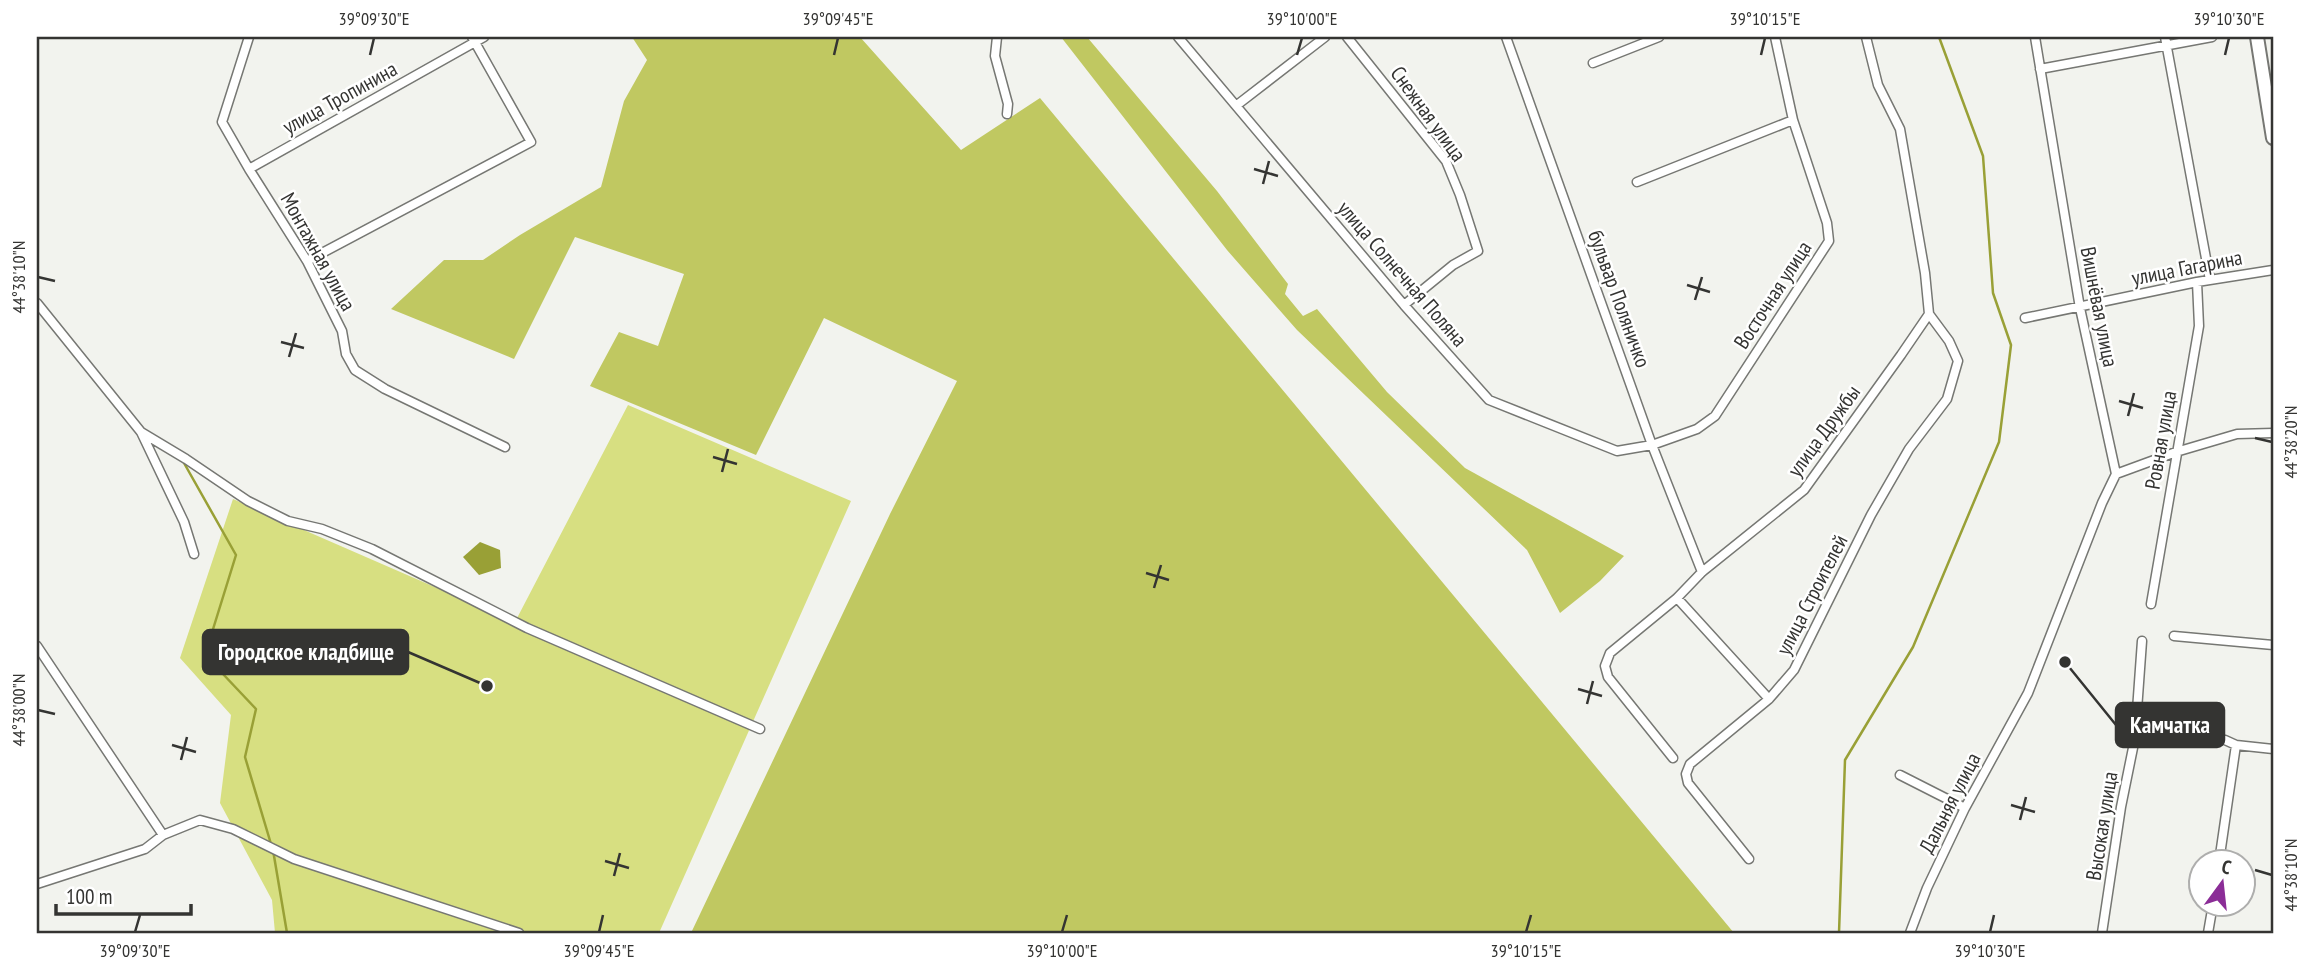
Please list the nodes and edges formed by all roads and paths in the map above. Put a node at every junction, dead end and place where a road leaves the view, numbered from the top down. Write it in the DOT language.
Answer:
graph roads {
  1 [pos="248,37"];
  2 [pos="484,37"];
  3 [pos="997,37"];
  4 [pos="1178,37"];
  5 [pos="1325,37"];
  6 [pos="1347,37"];
  7 [pos="1506,37"];
  8 [pos="1659,37"];
  9 [pos="1775,37"];
  10 [pos="1866,37"];
  11 [pos="2035,37"];
  12 [pos="2211,37"];
  13 [pos="2257,37"];
  14 [pos="474,40"];
  15 [pos="2166,41"];
  16 [pos="1593,63"];
  17 [pos="2040,69"];
  18 [pos="1237,105"];
  19 [pos="1007,114"];
  20 [pos="1793,120"];
  21 [pos="2273,138"];
  22 [pos="249,169"];
  23 [pos="1637,182"];
  24 [pos="307,261"];
  25 [pos="2273,270"];
  26 [pos="2210,280"];
  27 [pos="2197,282"];
  28 [pos="37,303"];
  29 [pos="1404,305"];
  30 [pos="2080,308"];
  31 [pos="1928,314"];
  32 [pos="2025,318"];
  33 [pos="141,432"];
  34 [pos="2273,433"];
  35 [pos="1652,445"];
  36 [pos="505,447"];
  37 [pos="2176,452"];
  38 [pos="2116,474"];
  39 [pos="194,554"];
  40 [pos="1702,572"];
  41 [pos="1677,598"];
  42 [pos="2151,604"];
  43 [pos="2174,636"];
  44 [pos="2141,642"];
  45 [pos="2273,645"];
  46 [pos="37,646"];
  47 [pos="1769,699"];
  48 [pos="760,729"];
  49 [pos="2135,738"];
  50 [pos="2236,745"];
  51 [pos="2273,749"];
  52 [pos="1673,758"];
  53 [pos="1900,775"];
  54 [pos="1965,808"];
  55 [pos="163,835"];
  56 [pos="2221,848"];
  57 [pos="1749,859"];
  58 [pos="37,884"];
  59 [pos="519,933"];
  60 [pos="1910,933"];
  61 [pos="2102,933"];
  1 -- 22 [label="street, Монтажная улица"];
  2 -- 14 [label="street, улица Тропинина"];
  3 -- 19 [label="street"];
  4 -- 18 [label="street, улица Солнечная Поляна"];
  5 -- 18 [label="street"];
  6 -- 29 [label="street, Снежная улица"];
  7 -- 35 [label="street, бульвар Поляничко"];
  8 -- 16 [label="street"];
  9 -- 20 [label="street, Восточная улица"];
  10 -- 31 [label="street"];
  11 -- 17 [label="street, Вишнёвая улица"];
  12 -- 15 [label="street"];
  13 -- 21 [label="main road"];
  14 -- 22 [label="street, улица Тропинина"];
  14 -- 24 [label="street"];
  15 -- 17 [label="street"];
  15 -- 26 [label="street"];
  17 -- 30 [label="street, Вишнёвая улица"];
  18 -- 29 [label="street, улица Солнечная Поляна"];
  20 -- 23 [label="street"];
  20 -- 35 [label="street, Восточная улица"];
  22 -- 24 [label="street, Монтажная улица"];
  24 -- 36 [label="street, Монтажная улица"];
  25 -- 26 [label="street, улица Гагарина"];
  26 -- 27 [label="street, улица Гагарина"];
  27 -- 30 [label="street, улица Гагарина"];
  27 -- 37 [label="street, Ровная улица"];
  28 -- 33 [label="street"];
  29 -- 35 [label="street, улица Солнечная Поляна"];
  30 -- 32 [label="street, улица Гагарина"];
  30 -- 38 [label="street, Вишнёвая улица"];
  31 -- 40 [label="street, улица Дружбы"];
  31 -- 47 [label="street, улица Строителей"];
  33 -- 39 [label="street"];
  33 -- 48 [label="street"];
  34 -- 37 [label="street"];
  35 -- 40 [label="street, бульвар Поляничко"];
  37 -- 38 [label="street"];
  37 -- 42 [label="street, Ровная улица"];
  38 -- 54 [label="street, Дальняя улица"];
  40 -- 41 [label="street, улица Дружбы"];
  41 -- 47 [label="street"];
  41 -- 52 [label="street, улица Дружбы"];
  43 -- 45 [label="street"];
  44 -- 49 [label="street, Высокая улица"];
  46 -- 55 [label="street"];
  47 -- 57 [label="street, улица Строителей"];
  49 -- 50 [label="street"];
  49 -- 61 [label="street, Высокая улица"];
  50 -- 51 [label="street"];
  50 -- 56 [label="street"];
  53 -- 54 [label="street"];
  54 -- 60 [label="street, Дальняя улица"];
  55 -- 58 [label="street"];
  55 -- 59 [label="street"];
}
